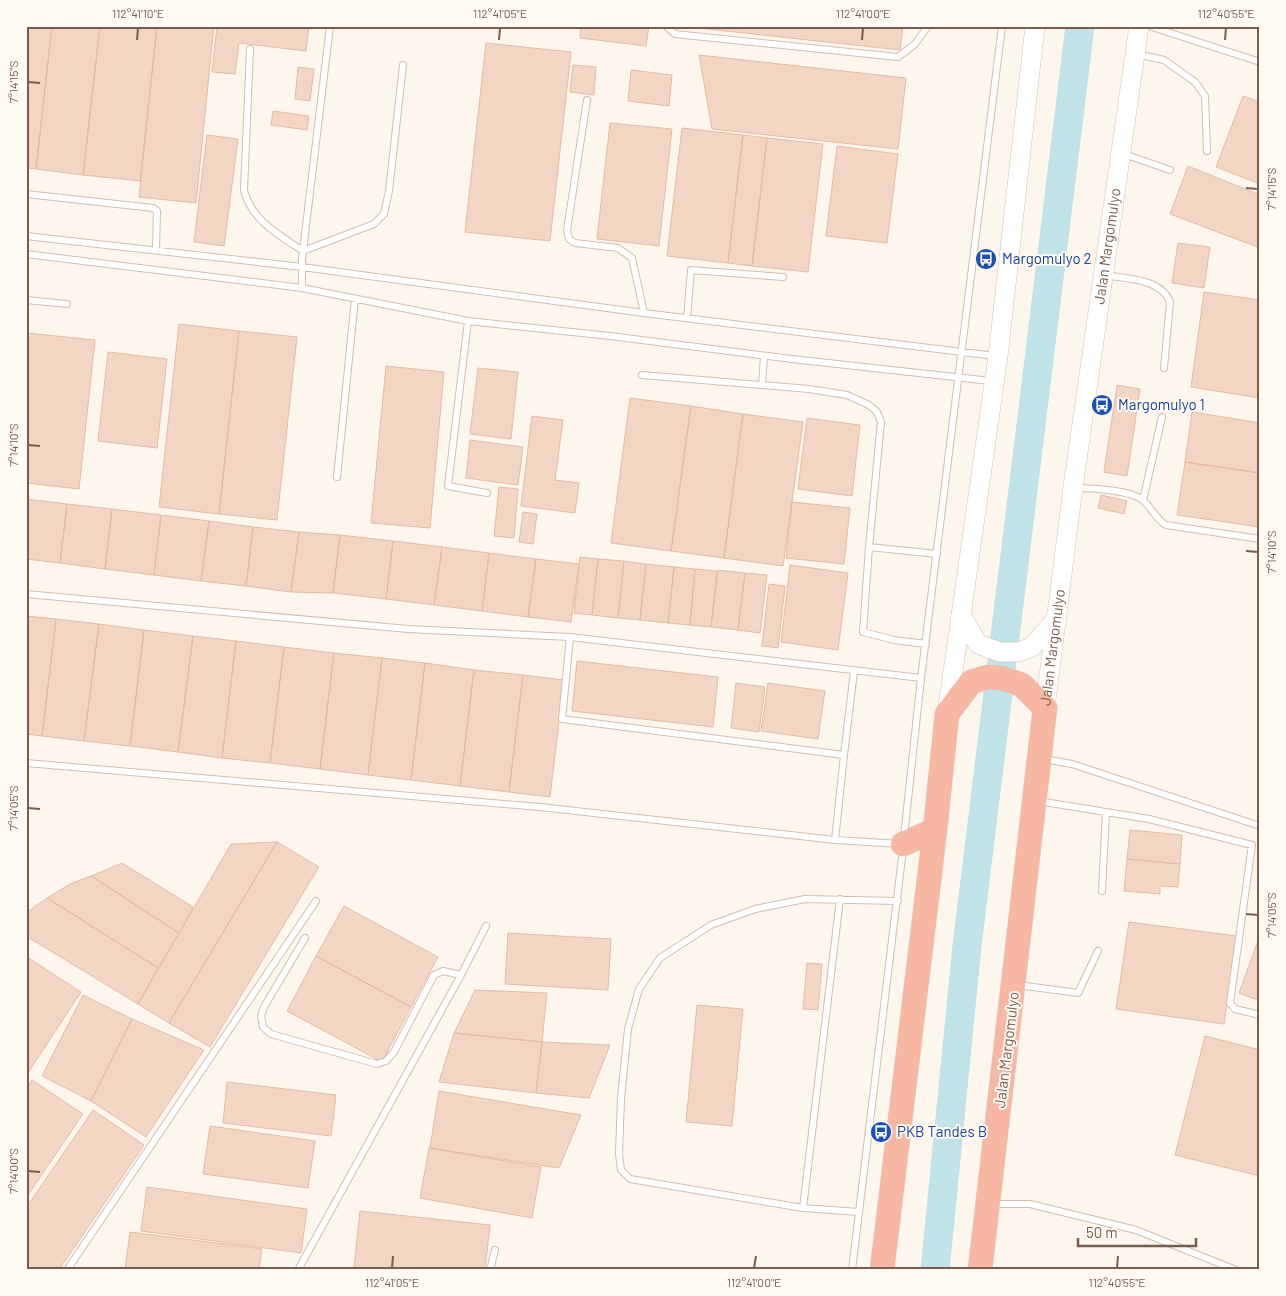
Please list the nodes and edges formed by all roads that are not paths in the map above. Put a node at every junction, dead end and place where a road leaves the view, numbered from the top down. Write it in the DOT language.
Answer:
graph roads {
  1 [pos="330,26"];
  2 [pos="666,26"];
  3 [pos="928,26"];
  4 [pos="1002,26"];
  5 [pos="1035,26"];
  6 [pos="1138,26"];
  7 [pos="1149,26"];
  8 [pos="250,49"];
  9 [pos="1134,54"];
  10 [pos="1260,62"];
  11 [pos="403,66"];
  12 [pos="587,100"];
  13 [pos="1207,151"];
  14 [pos="1120,153"];
  15 [pos="1170,170"];
  16 [pos="26,194"];
  17 [pos="26,236"];
  18 [pos="156,250"];
  19 [pos="303,251"];
  20 [pos="26,254"];
  21 [pos="302,267"];
  22 [pos="1103,275"];
  23 [pos="783,277"];
  24 [pos="302,288"];
  25 [pos="355,299"];
  26 [pos="26,300"];
  27 [pos="67,304"];
  28 [pos="644,313"];
  29 [pos="687,317"];
  30 [pos="468,321"];
  31 [pos="962,351"];
  32 [pos="764,356"];
  33 [pos="998,356"];
  34 [pos="1164,368"];
  35 [pos="642,375"];
  36 [pos="958,377"];
  37 [pos="995,382"];
  38 [pos="762,385"];
  39 [pos="1162,417"];
  40 [pos="337,477"];
  41 [pos="1073,488"];
  42 [pos="487,493"];
  43 [pos="1144,500"];
  44 [pos="1260,540"];
  45 [pos="869,547"];
  46 [pos="937,554"];
  47 [pos="26,594"];
  48 [pos="961,615"];
  49 [pos="1057,618"];
  50 [pos="570,637"];
  51 [pos="926,644"];
  52 [pos="854,671"];
  53 [pos="921,678"];
  54 [pos="1045,708"];
  55 [pos="947,714"];
  56 [pos="844,756"];
  57 [pos="1040,759"];
  58 [pos="26,762"];
  59 [pos="1035,801"];
  60 [pos="1106,812"];
  61 [pos="1260,826"];
  62 [pos="936,830"];
  63 [pos="835,840"];
  64 [pos="904,844"];
  65 [pos="1252,845"];
  66 [pos="1260,848"];
  67 [pos="1102,891"];
  68 [pos="840,899"];
  69 [pos="316,901"];
  70 [pos="898,901"];
  71 [pos="486,926"];
  72 [pos="306,938"];
  73 [pos="1098,951"];
  74 [pos="461,975"];
  75 [pos="1015,984"];
  76 [pos="1260,1015"];
  77 [pos="987,1205"];
  78 [pos="803,1208"];
  79 [pos="859,1212"];
  80 [pos="495,1250"];
  81 [pos="67,1270"];
  82 [pos="298,1270"];
  83 [pos="490,1270"];
  84 [pos="852,1270"];
  85 [pos="882,1270"];
  86 [pos="980,1270"];
  87 [pos="1236,1270"];
  1 -- 19 [label="lane"];
  2 -- 3 [label="lane"];
  4 -- 31 [label="lane"];
  5 -- 33 [label="main road"];
  6 -- 9 [label="main road, Jalan Margomulyo"];
  7 -- 10 [label="lane"];
  8 -- 19 [label="lane"];
  9 -- 13 [label="lane"];
  9 -- 14 [label="main road, Jalan Margomulyo"];
  11 -- 19 [label="lane"];
  12 -- 28 [label="lane"];
  14 -- 15 [label="lane"];
  14 -- 22 [label="main road, Jalan Margomulyo"];
  16 -- 18 [label="lane"];
  17 -- 18 [label="lane"];
  18 -- 21 [label="lane"];
  19 -- 21 [label="lane"];
  20 -- 24 [label="lane"];
  21 -- 24 [label="lane"];
  21 -- 28 [label="lane"];
  22 -- 34 [label="lane"];
  22 -- 41 [label="main road, Jalan Margomulyo"];
  23 -- 29 [label="lane"];
  24 -- 25 [label="lane"];
  25 -- 30 [label="lane"];
  25 -- 40 [label="lane"];
  26 -- 27 [label="lane"];
  28 -- 29 [label="lane"];
  29 -- 31 [label="lane"];
  30 -- 32 [label="lane"];
  30 -- 42 [label="lane"];
  31 -- 33 [label="lane"];
  31 -- 36 [label="lane"];
  32 -- 36 [label="lane"];
  32 -- 38 [label="lane"];
  33 -- 37 [label="main road"];
  35 -- 38 [label="lane"];
  36 -- 37 [label="lane"];
  36 -- 46 [label="lane"];
  37 -- 48 [label="main road"];
  38 -- 45 [label="lane"];
  39 -- 43 [label="lane"];
  41 -- 43 [label="lane"];
  41 -- 49 [label="main road, Jalan Margomulyo"];
  43 -- 44 [label="lane"];
  45 -- 46 [label="lane"];
  45 -- 51 [label="lane"];
  46 -- 51 [label="lane"];
  47 -- 50 [label="lane"];
  48 -- 49 [label="main road"];
  48 -- 55 [label="main road"];
  49 -- 54 [label="main road, Jalan Margomulyo"];
  50 -- 52 [label="lane"];
  50 -- 56 [label="lane"];
  51 -- 53 [label="lane"];
  52 -- 53 [label="lane"];
  52 -- 56 [label="lane"];
  53 -- 64 [label="lane"];
  54 -- 55 [label="highway"];
  54 -- 57 [label="highway, Jalan Margomulyo"];
  55 -- 62 [label="highway"];
  56 -- 63 [label="lane"];
  57 -- 59 [label="highway, Jalan Margomulyo"];
  57 -- 61 [label="lane"];
  58 -- 63 [label="lane"];
  59 -- 60 [label="lane"];
  59 -- 75 [label="highway, Jalan Margomulyo"];
  60 -- 65 [label="lane"];
  60 -- 67 [label="lane"];
  62 -- 64 [label="highway"];
  62 -- 85 [label="highway"];
  63 -- 64 [label="lane"];
  64 -- 70 [label="lane"];
  65 -- 66 [label="lane"];
  65 -- 76 [label="lane"];
  68 -- 70 [label="lane"];
  68 -- 78 [label="lane"];
  68 -- 78 [label="lane"];
  69 -- 81 [label="lane"];
  70 -- 79 [label="lane"];
  71 -- 74 [label="lane"];
  72 -- 74 [label="lane"];
  73 -- 75 [label="lane"];
  74 -- 82 [label="lane"];
  75 -- 77 [label="highway, Jalan Margomulyo"];
  77 -- 86 [label="highway, Jalan Margomulyo"];
  77 -- 87 [label="lane"];
  78 -- 79 [label="lane"];
  79 -- 84 [label="lane"];
  80 -- 83 [label="lane"];
}
